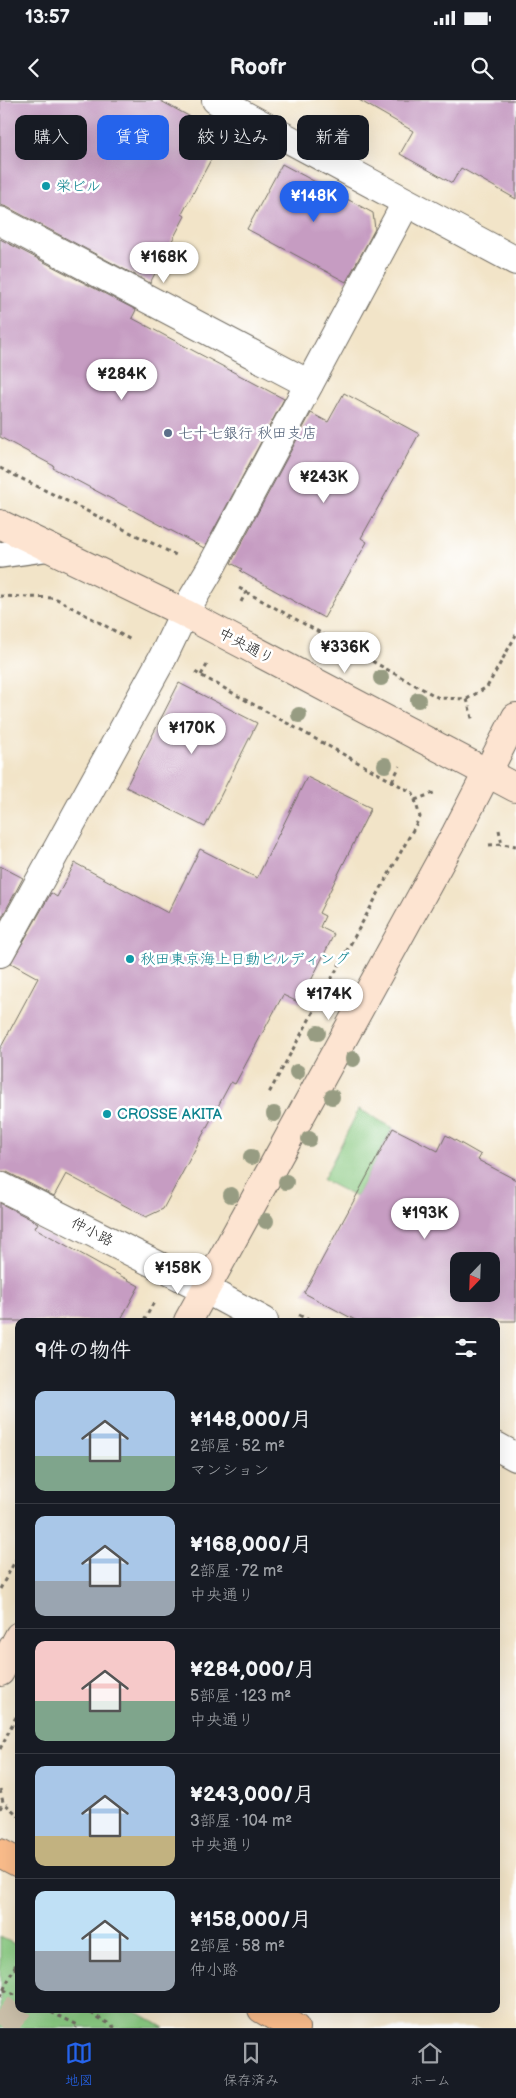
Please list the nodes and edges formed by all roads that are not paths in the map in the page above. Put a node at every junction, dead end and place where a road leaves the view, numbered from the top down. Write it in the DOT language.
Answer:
graph roads {
  1 [pos="216,100"];
  2 [pos="406,203"];
  3 [pos="0,221"];
  4 [pos="516,261"];
  5 [pos="308,384"];
  6 [pos="0,524"];
  7 [pos="50,548"];
  8 [pos="0,555"];
  9 [pos="184,613"];
  10 [pos="516,717"];
  11 [pos="487,772"];
  12 [pos="516,788"];
  13 [pos="0,953"];
  14 [pos="0,1186"];
  15 [pos="206,1289"];
  16 [pos="190,1318"];
  17 [pos="259,1318"];
  18 [pos="500,1448"];
  19 [pos="516,1457"];
  20 [pos="15,1644"];
  21 [pos="0,1672"];
  22 [pos="0,1853"];
  23 [pos="15,1861"];
  24 [pos="269,2013"];
  25 [pos="295,2028"];
  1 -- 2 [label="street"];
  2 -- 4 [label="street"];
  2 -- 5 [label="street"];
  3 -- 5 [label="street"];
  5 -- 9 [label="street"];
  6 -- 7 [label="street, 中央通り"];
  7 -- 8 [label="lane"];
  7 -- 9 [label="street, 中央通り"];
  9 -- 11 [label="street, 中央通り"];
  9 -- 13 [label="street"];
  10 -- 11 [label="street"];
  11 -- 12 [label="street, 中央通り"];
  11 -- 15 [label="street"];
  14 -- 15 [label="street, 仲小路"];
  15 -- 16 [label="street"];
  15 -- 17 [label="street, 仲小路"];
  18 -- 19 [label="street"];
  20 -- 21 [label="street"];
  22 -- 23 [label="main road"];
  24 -- 25 [label="main road"];
}
